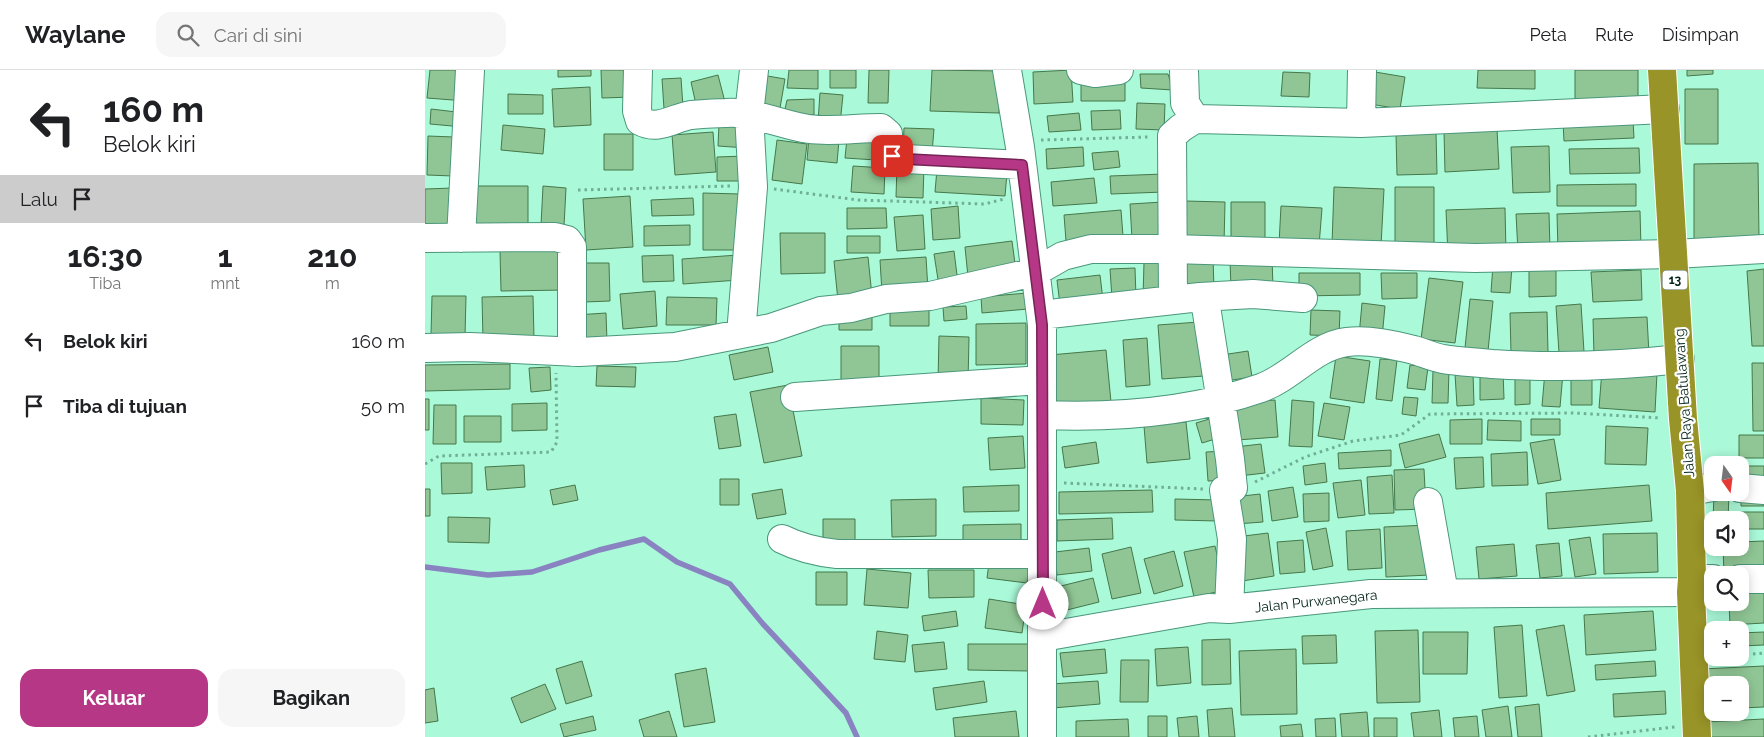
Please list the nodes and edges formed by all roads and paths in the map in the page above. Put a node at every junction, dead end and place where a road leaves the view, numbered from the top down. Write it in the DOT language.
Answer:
graph roads {
  1 [pos="470,70"];
  2 [pos="638,70"];
  3 [pos="754,70"];
  4 [pos="1007,70"];
  5 [pos="1081,70"];
  6 [pos="1119,70"];
  7 [pos="1184,70"];
  8 [pos="1362,70"];
  9 [pos="1662,70"];
  10 [pos="1665,109"];
  11 [pos="749,114"];
  12 [pos="1195,119"];
  13 [pos="1361,123"];
  14 [pos="1172,136"];
  15 [pos="1021,153"];
  16 [pos="753,187"];
  17 [pos="579,190"];
  18 [pos="1027,202"];
  19 [pos="425,238"];
  20 [pos="461,238"];
  21 [pos="1172,249"];
  22 [pos="1764,249"];
  23 [pos="1673,254"];
  24 [pos="1035,272"];
  25 [pos="1187,298"];
  26 [pos="1303,298"];
  27 [pos="1041,315"];
  28 [pos="741,334"];
  29 [pos="425,348"];
  30 [pos="564,352"];
  31 [pos="1680,359"];
  32 [pos="1041,380"];
  33 [pos="795,397"];
  34 [pos="1221,400"];
  35 [pos="1042,415"];
  36 [pos="1683,419"];
  37 [pos="425,464"];
  38 [pos="1042,482"];
  39 [pos="1228,489"];
  40 [pos="1701,489"];
  41 [pos="1749,489"];
  42 [pos="1764,490"];
  43 [pos="1428,502"];
  44 [pos="782,539"];
  45 [pos="1042,554"];
  46 [pos="1749,579"];
  47 [pos="1764,579"];
  48 [pos="1698,583"];
  49 [pos="1444,593"];
  50 [pos="1229,609"];
  51 [pos="1043,637"];
  52 [pos="1764,653"];
  53 [pos="1749,654"];
  54 [pos="1696,730"];
  55 [pos="1042,737"];
  56 [pos="1588,737"];
  1 -- 20 [label="street"];
  2 -- 11 [label="street"];
  3 -- 11 [label="street"];
  4 -- 15 [label="street"];
  5 -- 6 [label="street"];
  7 -- 12 [label="street"];
  8 -- 13 [label="street"];
  9 -- 10 [label="highway, Jalan Raya Batulawang / 13"];
  10 -- 13 [label="street"];
  10 -- 23 [label="highway, Jalan Raya Batulawang / 13"];
  11 -- 15 [label="street"];
  11 -- 16 [label="street"];
  12 -- 13 [label="street"];
  12 -- 14 [label="street"];
  14 -- 15 [label="path"];
  14 -- 21 [label="street"];
  15 -- 18 [label="street"];
  16 -- 17 [label="path"];
  16 -- 18 [label="path"];
  16 -- 28 [label="street"];
  18 -- 24 [label="street"];
  19 -- 20 [label="street"];
  20 -- 30 [label="street"];
  21 -- 23 [label="street"];
  21 -- 24 [label="street"];
  21 -- 25 [label="street"];
  22 -- 23 [label="street"];
  23 -- 31 [label="highway, Jalan Raya Batulawang / 13"];
  24 -- 27 [label="street"];
  24 -- 28 [label="street"];
  25 -- 26 [label="street"];
  25 -- 27 [label="street"];
  25 -- 34 [label="street"];
  27 -- 32 [label="street"];
  28 -- 30 [label="street"];
  29 -- 30 [label="street"];
  30 -- 37 [label="path"];
  31 -- 34 [label="street"];
  31 -- 36 [label="highway, Jalan Raya Batulawang / 13"];
  32 -- 33 [label="street"];
  32 -- 35 [label="street"];
  34 -- 35 [label="street"];
  34 -- 39 [label="street"];
  35 -- 38 [label="street"];
  36 -- 39 [label="path"];
  36 -- 40 [label="highway, Jalan Raya Batulawang / 13"];
  38 -- 39 [label="path"];
  38 -- 45 [label="street"];
  39 -- 50 [label="street"];
  40 -- 48 [label="highway, Jalan Raya Batulawang / 13"];
  41 -- 42 [label="street"];
  43 -- 49 [label="street"];
  44 -- 45 [label="street"];
  45 -- 51 [label="street"];
  46 -- 47 [label="street"];
  48 -- 49 [label="street, Jalan Purwanegara"];
  48 -- 54 [label="highway, Jalan Raya Batulawang / 13"];
  49 -- 50 [label="street, Jalan Purwanegara"];
  50 -- 51 [label="street, Jalan Purwanegara"];
  51 -- 55 [label="street"];
  52 -- 53 [label="path"];
  54 -- 56 [label="path"];
}
